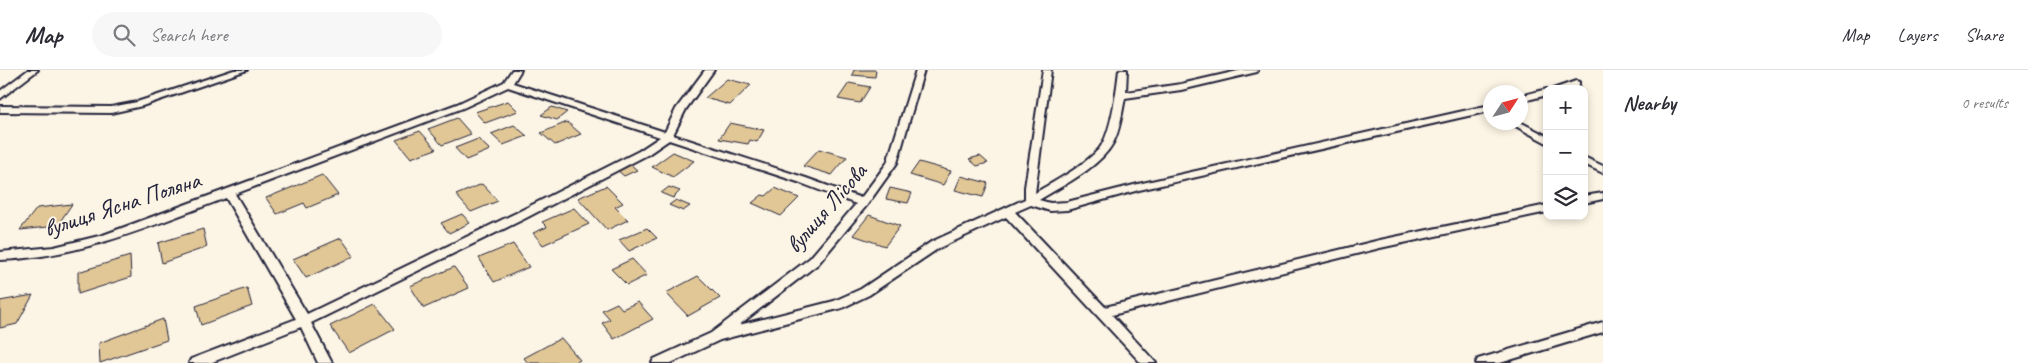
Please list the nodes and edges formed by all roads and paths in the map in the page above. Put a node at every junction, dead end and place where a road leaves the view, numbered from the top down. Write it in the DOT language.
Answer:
graph roads {
  1 [pos="34,70"];
  2 [pos="243,70"];
  3 [pos="517,70"];
  4 [pos="710,70"];
  5 [pos="920,70"];
  6 [pos="1047,70"];
  7 [pos="1123,70"];
  8 [pos="1254,70"];
  9 [pos="507,84"];
  10 [pos="1576,84"];
  11 [pos="1572,85"];
  12 [pos="1543,93"];
  13 [pos="0,96"];
  14 [pos="1121,96"];
  15 [pos="1528,97"];
  16 [pos="0,109"];
  17 [pos="1483,110"];
  18 [pos="1528,130"];
  19 [pos="667,137"];
  20 [pos="1543,138"];
  21 [pos="1588,162"];
  22 [pos="1603,170"];
  23 [pos="228,192"];
  24 [pos="1603,196"];
  25 [pos="1588,199"];
  26 [pos="1030,201"];
  27 [pos="863,203"];
  28 [pos="1543,209"];
  29 [pos="1007,211"];
  30 [pos="0,256"];
  31 [pos="1101,313"];
  32 [pos="304,321"];
  33 [pos="1603,327"];
  34 [pos="716,336"];
  35 [pos="196,363"];
  36 [pos="324,363"];
  37 [pos="659,363"];
  38 [pos="1149,363"];
  39 [pos="1483,363"];
  1 -- 13 [label="street"];
  2 -- 16 [label="street"];
  3 -- 9 [label="street"];
  4 -- 19 [label="street"];
  5 -- 27 [label="street, вулиця Лісова"];
  6 -- 26 [label="street"];
  7 -- 14 [label="street"];
  8 -- 14 [label="street"];
  9 -- 19 [label="street"];
  9 -- 23 [label="street, вулиця Ясна Поляна"];
  10 -- 11 [label="street"];
  12 -- 15 [label="street"];
  14 -- 26 [label="street"];
  17 -- 26 [label="street"];
  18 -- 20 [label="street"];
  19 -- 27 [label="street"];
  19 -- 32 [label="street"];
  21 -- 22 [label="street"];
  23 -- 30 [label="street, вулиця Ясна Поляна"];
  23 -- 32 [label="street"];
  24 -- 25 [label="street"];
  26 -- 29 [label="street"];
  27 -- 34 [label="street, вулиця Лісова"];
  28 -- 31 [label="street"];
  29 -- 31 [label="street"];
  29 -- 34 [label="street"];
  31 -- 38 [label="street"];
  32 -- 35 [label="street"];
  32 -- 36 [label="street"];
  33 -- 39 [label="street"];
  34 -- 37 [label="street, вулиця Лісова"];
}
